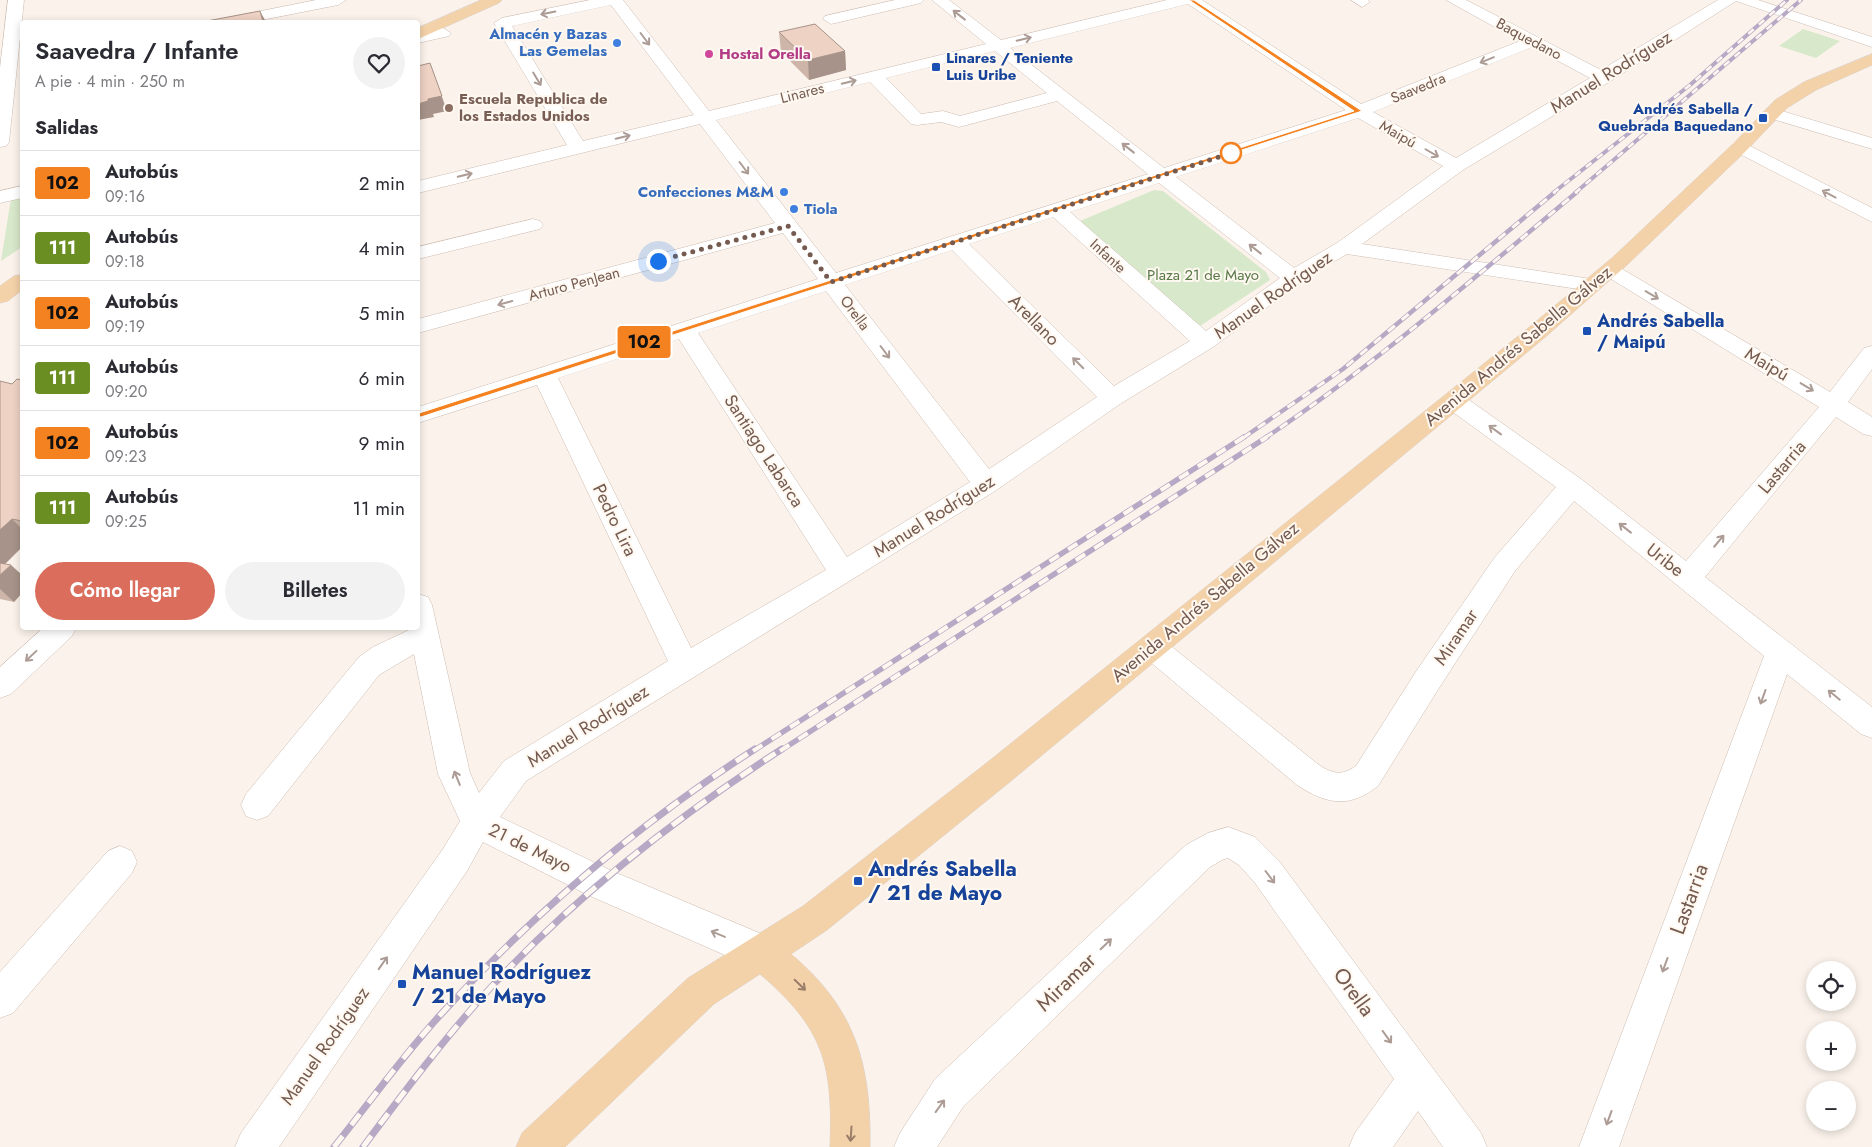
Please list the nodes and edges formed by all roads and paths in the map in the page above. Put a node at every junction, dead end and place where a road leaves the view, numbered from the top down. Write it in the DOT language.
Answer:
graph roads {
  1 [pos="16,0"];
  2 [pos="338,0"];
  3 [pos="474,0"];
  4 [pos="494,0"];
  5 [pos="614,0"];
  6 [pos="916,0"];
  7 [pos="940,0"];
  8 [pos="1186,0"];
  9 [pos="1192,0"];
  10 [pos="1454,0"];
  11 [pos="1729,0"];
  12 [pos="1742,0"];
  13 [pos="301,15"];
  14 [pos="252,20"];
  15 [pos="831,20"];
  16 [pos="420,23"];
  17 [pos="420,33"];
  18 [pos="443,33"];
  19 [pos="420,38"];
  20 [pos="1532,41"];
  21 [pos="1872,42"];
  22 [pos="998,46"];
  23 [pos="1872,59"];
  24 [pos="11,62"];
  25 [pos="874,76"];
  26 [pos="1604,78"];
  27 [pos="1061,96"];
  28 [pos="1359,111"];
  29 [pos="1772,113"];
  30 [pos="705,117"];
  31 [pos="0,142"];
  32 [pos="1872,144"];
  33 [pos="1740,147"];
  34 [pos="578,148"];
  35 [pos="1456,166"];
  36 [pos="1162,175"];
  37 [pos="420,187"];
  38 [pos="20,192"];
  39 [pos="0,197"];
  40 [pos="1055,209"];
  41 [pos="1872,216"];
  42 [pos="533,225"];
  43 [pos="788,226"];
  44 [pos="955,242"];
  45 [pos="1344,247"];
  46 [pos="420,253"];
  47 [pos="20,260"];
  48 [pos="0,274"];
  49 [pos="1601,277"];
  50 [pos="1295,278"];
  51 [pos="20,282"];
  52 [pos="831,282"];
  53 [pos="0,296"];
  54 [pos="420,325"];
  55 [pos="684,329"];
  56 [pos="1205,342"];
  57 [pos="1872,352"];
  58 [pos="544,374"];
  59 [pos="1112,398"];
  60 [pos="1454,400"];
  61 [pos="1834,404"];
  62 [pos="420,414"];
  63 [pos="1872,428"];
  64 [pos="986,484"];
  65 [pos="1572,486"];
  66 [pos="843,574"];
  67 [pos="1688,578"];
  68 [pos="420,615"];
  69 [pos="60,630"];
  70 [pos="424,636"];
  71 [pos="1152,647"];
  72 [pos="1780,652"];
  73 [pos="685,666"];
  74 [pos="0,686"];
  75 [pos="1872,725"];
  76 [pos="257,805"];
  77 [pos="477,822"];
  78 [pos="1236,843"];
  79 [pos="120,862"];
  80 [pos="763,953"];
  81 [pos="0,1000"];
  82 [pos="1417,1079"];
  83 [pos="255,1147"];
  84 [pos="536,1147"];
  85 [pos="850,1147"];
  86 [pos="914,1147"];
  87 [pos="1369,1147"];
  88 [pos="1467,1147"];
  89 [pos="1599,1147"];
  1 -- 24 [label="street"];
  2 -- 13 [label="street"];
  3 -- 16 [label="main road"];
  4 -- 17 [label="main road"];
  5 -- 30 [label="street, Orella, one-way"];
  5 -- 34 [label="street, one-way"];
  6 -- 15 [label="street"];
  22 -- 7 [label="street, one-way"];
  22 -- 8 [label="street, Linares, one-way"];
  9 -- 28 [label="street, Maipú"];
  10 -- 20 [label="street, Baquedano"];
  11 -- 26 [label="street, Manuel Rodríguez"];
  12 -- 21 [label="street"];
  13 -- 14 [label="street"];
  18 -- 19 [label="street"];
  20 -- 26 [label="street, Baquedano"];
  20 -- 28 [label="street, Saavedra, one-way"];
  22 -- 25 [label="street, Linares"];
  22 -- 27 [label="street"];
  23 -- 29 [label="main road, Avenida Andrés Sabella Gálvez"];
  24 -- 31 [label="street"];
  25 -- 27 [label="street"];
  30 -- 25 [label="street, Linares, one-way"];
  26 -- 35 [label="street, Manuel Rodríguez"];
  36 -- 27 [label="street, one-way"];
  28 -- 35 [label="street, Maipú, one-way"];
  28 -- 36 [label="street, Saavedra"];
  29 -- 32 [label="street"];
  29 -- 33 [label="main road, Avenida Andrés Sabella Gálvez"];
  34 -- 30 [label="street, Linares, one-way"];
  30 -- 43 [label="street, Orella, one-way"];
  41 -- 33 [label="street, one-way"];
  33 -- 49 [label="main road, Avenida Andrés Sabella Gálvez"];
  37 -- 34 [label="street, Linares, one-way"];
  35 -- 45 [label="street, Manuel Rodríguez"];
  36 -- 40 [label="street, Saavedra"];
  50 -- 36 [label="street, one-way"];
  38 -- 39 [label="street"];
  40 -- 44 [label="street, Saavedra"];
  40 -- 56 [label="street, Infante"];
  42 -- 46 [label="street"];
  43 -- 52 [label="street, Orella"];
  43 -- 54 [label="street, Arturo PenJean, one-way"];
  44 -- 52 [label="street, Saavedra"];
  59 -- 44 [label="street, Arellano, one-way"];
  45 -- 49 [label="street, Maipú"];
  45 -- 50 [label="street, Manuel Rodríguez"];
  47 -- 48 [label="main road"];
  49 -- 60 [label="main road, Avenida Andrés Sabella Gálvez"];
  49 -- 61 [label="street, Maipú, one-way"];
  50 -- 56 [label="street, Manuel Rodríguez"];
  51 -- 53 [label="main road"];
  52 -- 55 [label="street, Saavedra"];
  52 -- 64 [label="street, Orella, one-way"];
  55 -- 58 [label="street, Saavedra"];
  55 -- 66 [label="street, Santiago Labarca"];
  56 -- 59 [label="street, Manuel Rodríguez"];
  57 -- 61 [label="street, Lastarria"];
  58 -- 62 [label="street, Saavedra"];
  58 -- 73 [label="street, Pedro Lira"];
  59 -- 64 [label="street, Manuel Rodríguez"];
  65 -- 60 [label="street, Uribe, one-way"];
  60 -- 71 [label="main road, Avenida Andrés Sabella Gálvez"];
  61 -- 63 [label="street, Maipú"];
  67 -- 61 [label="street, Lastarria, one-way"];
  64 -- 66 [label="street, Manuel Rodríguez"];
  67 -- 65 [label="street, Uribe, one-way"];
  65 -- 71 [label="street, Miramar"];
  66 -- 73 [label="street, Manuel Rodríguez"];
  67 -- 72 [label="street, Uribe"];
  68 -- 70 [label="street, 21 de Mayo"];
  69 -- 74 [label="street, one-way"];
  70 -- 76 [label="street"];
  77 -- 70 [label="street, 21 de Mayo, one-way"];
  71 -- 80 [label="main road, Avenida Andrés Sabella Gálvez"];
  75 -- 72 [label="street, Uribe, one-way"];
  72 -- 89 [label="street, Lastarria, one-way"];
  73 -- 77 [label="street, Manuel Rodríguez"];
  80 -- 77 [label="street, 21 de Mayo, one-way"];
  83 -- 77 [label="street, Manuel Rodríguez, one-way"];
  78 -- 82 [label="street, Orella, one-way"];
  86 -- 78 [label="street, Miramar, one-way"];
  79 -- 81 [label="street"];
  80 -- 84 [label="main road, Avenida Andrés Sabella Gálvez"];
  80 -- 85 [label="main road, one-way"];
  82 -- 87 [label="street"];
  82 -- 88 [label="street, Orella"];
}
